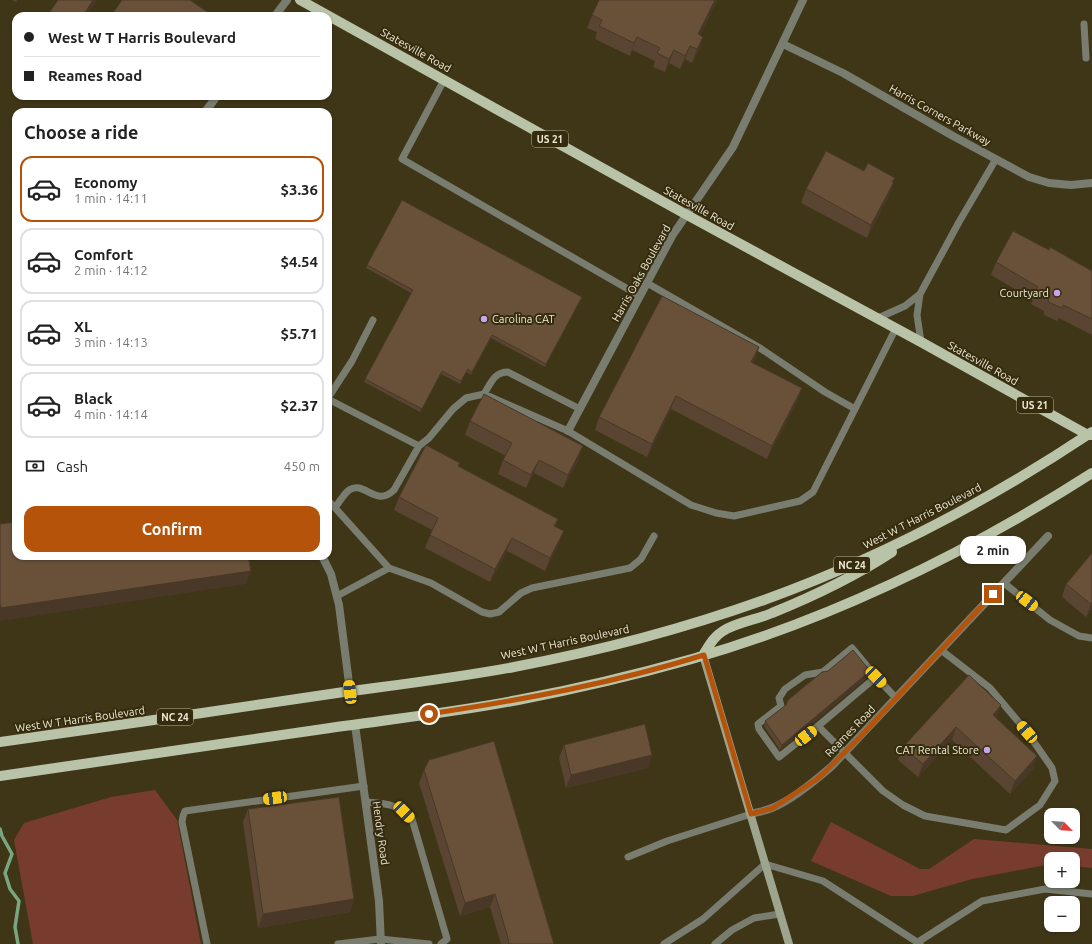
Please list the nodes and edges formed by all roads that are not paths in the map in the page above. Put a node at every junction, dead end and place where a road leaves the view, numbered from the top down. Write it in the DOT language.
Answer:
graph roads {
  1 [pos="287,0"];
  2 [pos="300,0"];
  3 [pos="803,0"];
  4 [pos="278,12"];
  5 [pos="322,12"];
  6 [pos="332,18"];
  7 [pos="1084,24"];
  8 [pos="783,44"];
  9 [pos="1086,58"];
  10 [pos="444,80"];
  11 [pos="996,159"];
  12 [pos="1092,183"];
  13 [pos="687,216"];
  14 [pos="647,284"];
  15 [pos="920,294"];
  16 [pos="640,296"];
  17 [pos="878,318"];
  18 [pos="373,320"];
  19 [pos="896,328"];
  20 [pos="922,342"];
  21 [pos="332,393"];
  22 [pos="484,394"];
  23 [pos="332,401"];
  24 [pos="580,409"];
  25 [pos="855,409"];
  26 [pos="568,431"];
  27 [pos="1091,436"];
  28 [pos="419,446"];
  29 [pos="1092,473"];
  30 [pos="332,505"];
  31 [pos="335,508"];
  32 [pos="926,530"];
  33 [pos="654,536"];
  34 [pos="1048,536"];
  35 [pos="324,560"];
  36 [pos="389,568"];
  37 [pos="1004,583"];
  38 [pos="337,596"];
  39 [pos="1092,638"];
  40 [pos="940,650"];
  41 [pos="704,655"];
  42 [pos="876,677"];
  43 [pos="350,692"];
  44 [pos="896,698"];
  45 [pos="355,725"];
  46 [pos="818,726"];
  47 [pos="0,742"];
  48 [pos="844,752"];
  49 [pos="0,776"];
  50 [pos="364,786"];
  51 [pos="366,802"];
  52 [pos="751,814"];
  53 [pos="628,857"];
  54 [pos="765,864"];
  55 [pos="1092,894"];
  56 [pos="780,914"];
  57 [pos="380,942"];
  58 [pos="919,943"];
  59 [pos="206,944"];
  60 [pos="338,944"];
  61 [pos="429,944"];
  62 [pos="441,944"];
  63 [pos="664,944"];
  64 [pos="715,944"];
  65 [pos="789,944"];
  1 -- 4 [label="street"];
  2 -- 5 [label="main road, Statesville Road / US 21"];
  3 -- 8 [label="street, Harris Oaks Boulevard"];
  6 -- 10 [label="main road, Statesville Road / US 21"];
  7 -- 9 [label="lane"];
  8 -- 11 [label="street, Harris Corners Parkway"];
  8 -- 13 [label="street, Harris Oaks Boulevard"];
  10 -- 13 [label="main road, Statesville Road / US 21"];
  10 -- 16 [label="lane"];
  11 -- 12 [label="street, Harris Corners Parkway"];
  11 -- 15 [label="lane"];
  13 -- 14 [label="street, Harris Oaks Boulevard"];
  13 -- 17 [label="main road, Statesville Road / US 21"];
  14 -- 16 [label="street, Harris Oaks Boulevard"];
  14 -- 25 [label="lane"];
  15 -- 17 [label="lane"];
  15 -- 20 [label="lane"];
  16 -- 24 [label="street, Harris Oaks Boulevard"];
  17 -- 19 [label="main road, Statesville Road / US 21"];
  18 -- 21 [label="lane"];
  19 -- 20 [label="main road, Statesville Road / US 21"];
  19 -- 25 [label="lane"];
  20 -- 27 [label="main road, Statesville Road / US 21"];
  22 -- 24 [label="lane"];
  22 -- 26 [label="lane"];
  22 -- 28 [label="lane"];
  23 -- 28 [label="lane"];
  24 -- 26 [label="street, Harris Oaks Boulevard"];
  25 -- 26 [label="lane"];
  27 -- 32 [label="main road, West W T Harris Boulevard / NC 24"];
  28 -- 31 [label="lane"];
  29 -- 41 [label="main road"];
  30 -- 31 [label="lane"];
  31 -- 36 [label="lane"];
  32 -- 41 [label="main road"];
  32 -- 43 [label="main road, West W T Harris Boulevard / NC 24"];
  33 -- 36 [label="lane"];
  34 -- 37 [label="street, Reames Road"];
  35 -- 38 [label="street"];
  36 -- 38 [label="lane"];
  37 -- 39 [label="lane"];
  37 -- 40 [label="street, Reames Road"];
  38 -- 43 [label="street"];
  40 -- 44 [label="street, Reames Road"];
  40 -- 48 [label="lane"];
  41 -- 45 [label="main road"];
  41 -- 52 [label="main road"];
  42 -- 44 [label="lane"];
  42 -- 46 [label="lane"];
  42 -- 46 [label="lane"];
  43 -- 47 [label="main road, West W T Harris Boulevard / NC 24"];
  44 -- 48 [label="street, Reames Road"];
  45 -- 49 [label="main road"];
  45 -- 50 [label="street, Hendry Road"];
  46 -- 48 [label="lane"];
  48 -- 52 [label="street, Reames Road"];
  50 -- 51 [label="street, Hendry Road"];
  50 -- 59 [label="lane"];
  51 -- 57 [label="street, Hendry Road"];
  51 -- 62 [label="lane"];
  52 -- 53 [label="lane"];
  52 -- 54 [label="main road"];
  54 -- 56 [label="main road"];
  54 -- 58 [label="lane"];
  54 -- 63 [label="lane"];
  55 -- 58 [label="lane"];
  56 -- 64 [label="lane"];
  56 -- 65 [label="main road"];
  57 -- 60 [label="lane"];
  57 -- 61 [label="lane"];
}
